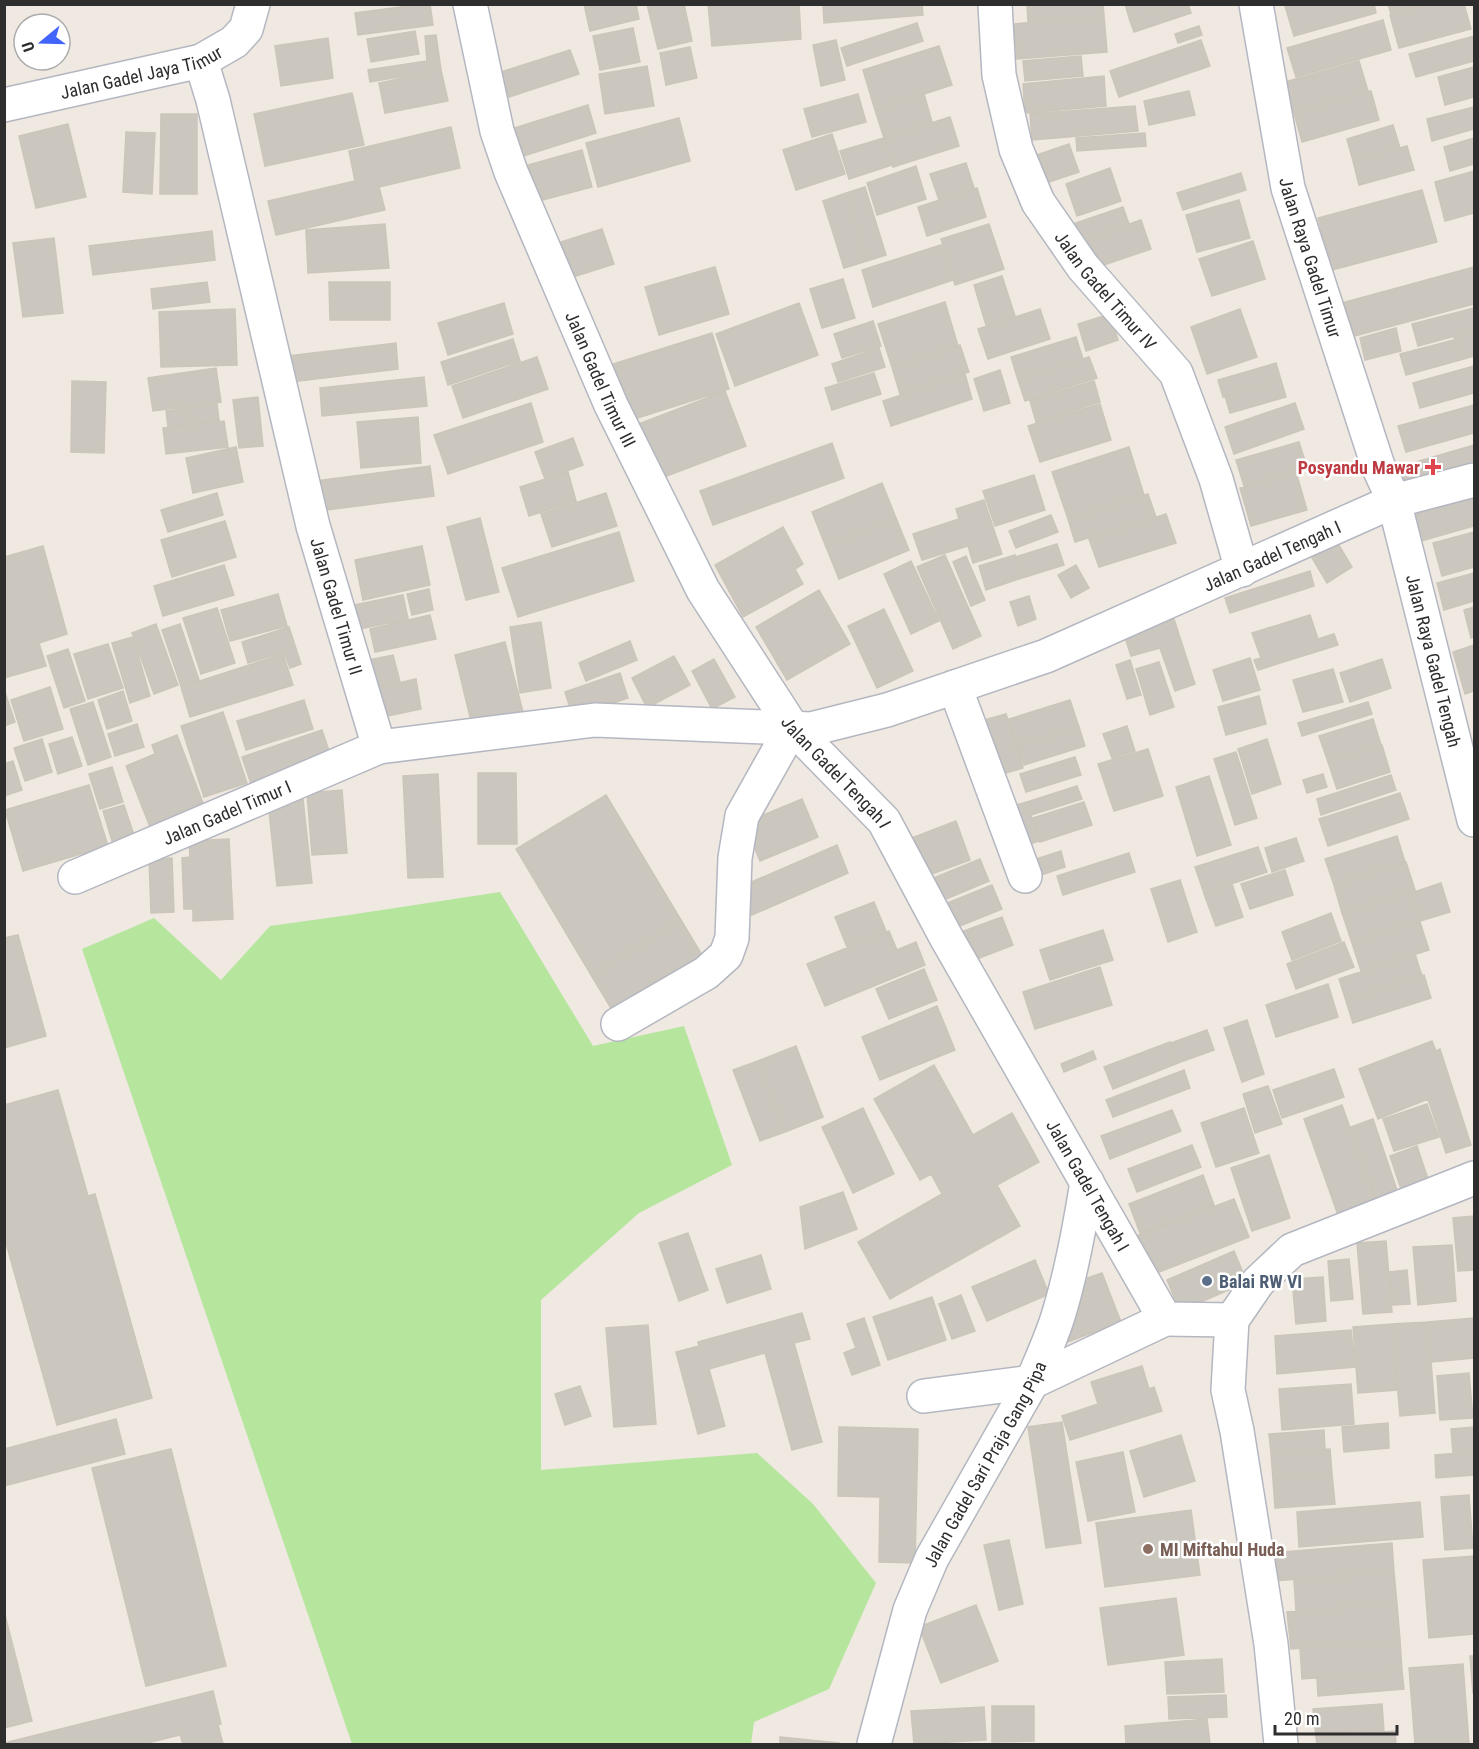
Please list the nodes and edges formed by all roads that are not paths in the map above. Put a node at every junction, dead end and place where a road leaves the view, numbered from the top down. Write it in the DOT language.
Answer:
graph roads {
  1 [pos="253,4"];
  2 [pos="470,4"];
  3 [pos="995,4"];
  4 [pos="1256,4"];
  5 [pos="201,61"];
  6 [pos="4,105"];
  7 [pos="1474,480"];
  8 [pos="1394,501"];
  9 [pos="1242,570"];
  10 [pos="955,687"];
  11 [pos="792,727"];
  12 [pos="379,747"];
  13 [pos="1474,820"];
  14 [pos="1025,876"];
  15 [pos="75,877"];
  16 [pos="618,1024"];
  17 [pos="1474,1178"];
  18 [pos="1087,1182"];
  19 [pos="1165,1319"];
  20 [pos="1232,1320"];
  21 [pos="1032,1382"];
  22 [pos="924,1396"];
  23 [pos="874,1744"];
  24 [pos="1281,1744"];
  1 -- 5 [label="street, Jalan Gadel Jaya Timur"];
  2 -- 11 [label="street, Jalan Gadel Timur III"];
  3 -- 9 [label="street, Jalan Gadel Timur IV"];
  4 -- 8 [label="street, Jalan Raya Gadel Timur"];
  5 -- 6 [label="street, Jalan Gadel Jaya Timur"];
  5 -- 12 [label="street, Jalan Gadel Timur II"];
  7 -- 8 [label="street, Jalan Gadel Tengah I"];
  8 -- 9 [label="street, Jalan Gadel Tengah I"];
  8 -- 13 [label="street, Jalan Raya Gadel Tengah"];
  9 -- 10 [label="street, Jalan Gadel Tengah I"];
  10 -- 11 [label="street, Jalan Gadel Tengah I"];
  10 -- 14 [label="street"];
  11 -- 12 [label="street"];
  11 -- 16 [label="street"];
  11 -- 18 [label="street, Jalan Gadel Tengah I"];
  12 -- 15 [label="street, Jalan Gadel Timur I"];
  17 -- 20 [label="street"];
  18 -- 19 [label="street, Jalan Gadel Tengah I"];
  18 -- 21 [label="street, Jalan Gadel Sari Praja Gang Pipa"];
  19 -- 20 [label="street"];
  19 -- 21 [label="street"];
  20 -- 24 [label="street"];
  21 -- 22 [label="street"];
  21 -- 23 [label="street, Jalan Gadel Sari Praja Gang Pipa"];
}
